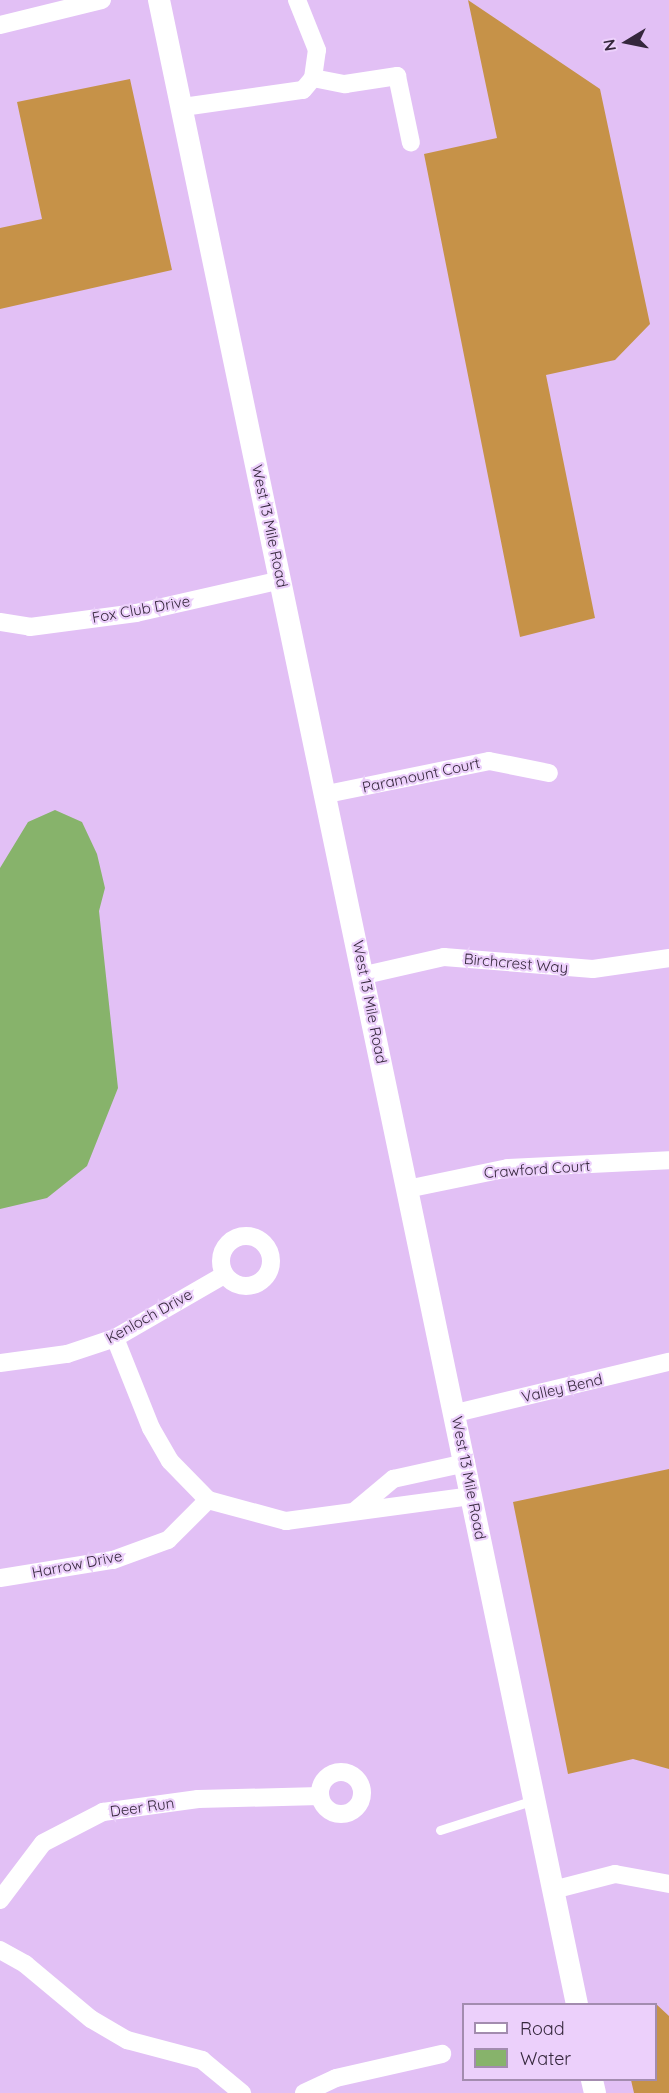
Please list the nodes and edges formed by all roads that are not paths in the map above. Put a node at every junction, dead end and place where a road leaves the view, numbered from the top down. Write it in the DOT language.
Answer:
graph roads {
  1 [pos="102,0"];
  2 [pos="159,0"];
  3 [pos="297,0"];
  4 [pos="0,25"];
  5 [pos="313,78"];
  6 [pos="183,107"];
  7 [pos="411,143"];
  8 [pos="281,580"];
  9 [pos="0,622"];
  10 [pos="549,773"];
  11 [pos="327,794"];
  12 [pos="669,957"];
  13 [pos="365,975"];
  14 [pos="669,1160"];
  15 [pos="407,1189"];
  16 [pos="224,1275"];
  17 [pos="115,1338"];
  18 [pos="669,1362"];
  19 [pos="0,1363"];
  20 [pos="456,1413"];
  21 [pos="466,1463"];
  22 [pos="472,1496"];
  23 [pos="208,1500"];
  24 [pos="355,1511"];
  25 [pos="0,1578"];
  26 [pos="320,1796"];
  27 [pos="534,1800"];
  28 [pos="440,1830"];
  29 [pos="669,1884"];
  30 [pos="553,1890"];
  31 [pos="0,1900"];
  32 [pos="0,1950"];
  33 [pos="577,2003"];
  34 [pos="441,2054"];
  35 [pos="242,2093"];
  36 [pos="304,2093"];
  1 -- 4 [label="street"];
  2 -- 6 [label="street, West 13 Mile Road"];
  3 -- 5 [label="street"];
  5 -- 6 [label="street"];
  5 -- 7 [label="street"];
  6 -- 8 [label="street, West 13 Mile Road"];
  8 -- 9 [label="street, Fox Club Drive"];
  8 -- 11 [label="street, West 13 Mile Road"];
  10 -- 11 [label="street, Paramount Court"];
  11 -- 13 [label="street, West 13 Mile Road"];
  12 -- 13 [label="street, Birchcrest Way"];
  13 -- 15 [label="street, West 13 Mile Road"];
  14 -- 15 [label="street, Crawford Court"];
  15 -- 20 [label="street, West 13 Mile Road"];
  16 -- 17 [label="street, Kenloch Drive"];
  17 -- 19 [label="street, Kenloch Drive"];
  17 -- 23 [label="street"];
  18 -- 20 [label="street, Valley Bend"];
  20 -- 21 [label="street, West 13 Mile Road"];
  21 -- 22 [label="street, West 13 Mile Road"];
  21 -- 24 [label="street"];
  22 -- 24 [label="street"];
  22 -- 27 [label="street, West 13 Mile Road"];
  23 -- 24 [label="street"];
  23 -- 25 [label="street, Harrow Drive"];
  26 -- 31 [label="street, Deer Run"];
  27 -- 28 [label="lane"];
  27 -- 30 [label="street, West 13 Mile Road"];
  29 -- 30 [label="street"];
  30 -- 33 [label="street, West 13 Mile Road"];
  32 -- 35 [label="street"];
  34 -- 36 [label="street"];
}
